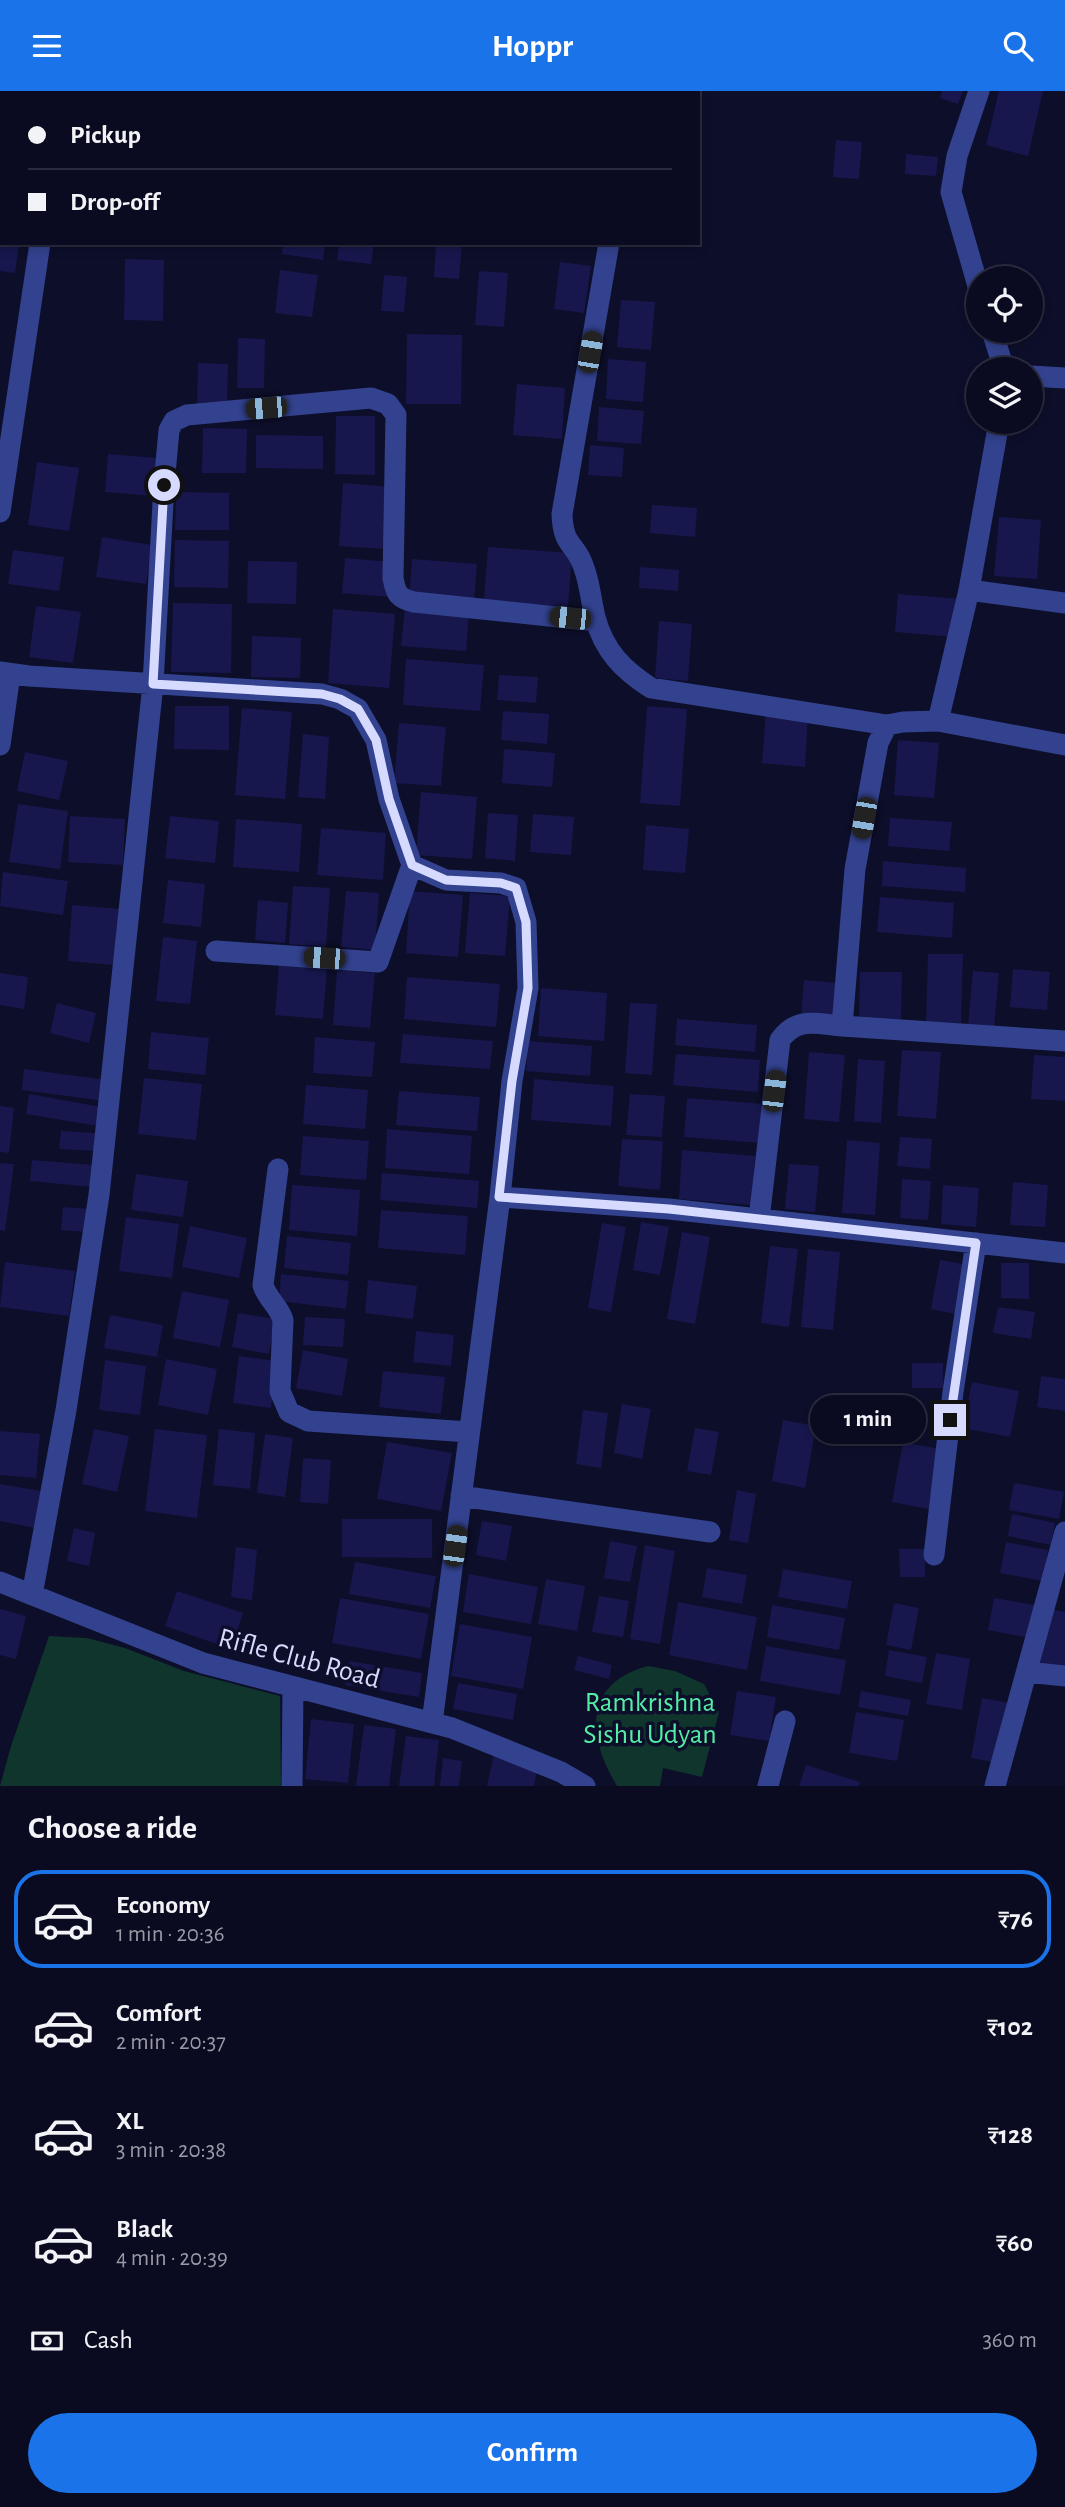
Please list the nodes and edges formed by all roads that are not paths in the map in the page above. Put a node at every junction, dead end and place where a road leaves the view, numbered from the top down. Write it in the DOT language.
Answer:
graph roads {
  1 [pos="979,91"];
  2 [pos="40,245"];
  3 [pos="609,245"];
  4 [pos="972,266"];
  5 [pos="1043,377"];
  6 [pos="1065,378"];
  7 [pos="997,434"];
  8 [pos="0,512"];
  9 [pos="969,590"];
  10 [pos="1065,603"];
  11 [pos="596,621"];
  12 [pos="5,673"];
  13 [pos="153,684"];
  14 [pos="938,721"];
  15 [pos="887,725"];
  16 [pos="0,745"];
  17 [pos="1065,745"];
  18 [pos="412,865"];
  19 [pos="216,951"];
  20 [pos="842,1026"];
  21 [pos="1065,1041"];
  22 [pos="278,1169"];
  23 [pos="499,1197"];
  24 [pos="759,1219"];
  25 [pos="976,1243"];
  26 [pos="1065,1253"];
  27 [pos="469,1432"];
  28 [pos="461,1496"];
  29 [pos="710,1532"];
  30 [pos="1065,1532"];
  31 [pos="934,1555"];
  32 [pos="0,1582"];
  33 [pos="32,1595"];
  34 [pos="1027,1672"];
  35 [pos="1065,1676"];
  36 [pos="293,1687"];
  37 [pos="785,1721"];
  38 [pos="432,1723"];
  39 [pos="560,1779"];
  40 [pos="292,1786"];
  41 [pos="585,1786"];
  42 [pos="768,1786"];
  43 [pos="995,1786"];
  1 -- 4 [label="street"];
  2 -- 8 [label="street"];
  3 -- 11 [label="street"];
  5 -- 6 [label="street"];
  7 -- 9 [label="street"];
  9 -- 10 [label="street"];
  9 -- 14 [label="street"];
  11 -- 13 [label="street"];
  11 -- 15 [label="street"];
  12 -- 13 [label="street"];
  12 -- 16 [label="street"];
  13 -- 18 [label="street"];
  13 -- 33 [label="street"];
  14 -- 15 [label="street"];
  14 -- 17 [label="street"];
  15 -- 20 [label="street"];
  18 -- 19 [label="street"];
  18 -- 23 [label="street"];
  20 -- 21 [label="street"];
  20 -- 24 [label="street"];
  22 -- 27 [label="street"];
  23 -- 24 [label="street"];
  23 -- 27 [label="street"];
  24 -- 25 [label="street"];
  25 -- 26 [label="street"];
  25 -- 31 [label="street"];
  27 -- 28 [label="street"];
  28 -- 29 [label="street"];
  28 -- 38 [label="street"];
  30 -- 34 [label="street"];
  32 -- 33 [label="street, Rifle Club Road"];
  33 -- 36 [label="street, Rifle Club Road"];
  34 -- 35 [label="street"];
  34 -- 43 [label="street"];
  36 -- 38 [label="street, Rifle Club Road"];
  36 -- 40 [label="street"];
  37 -- 42 [label="street"];
  38 -- 39 [label="street, Rifle Club Road"];
  39 -- 41 [label="street, Rifle Club Road"];
}
